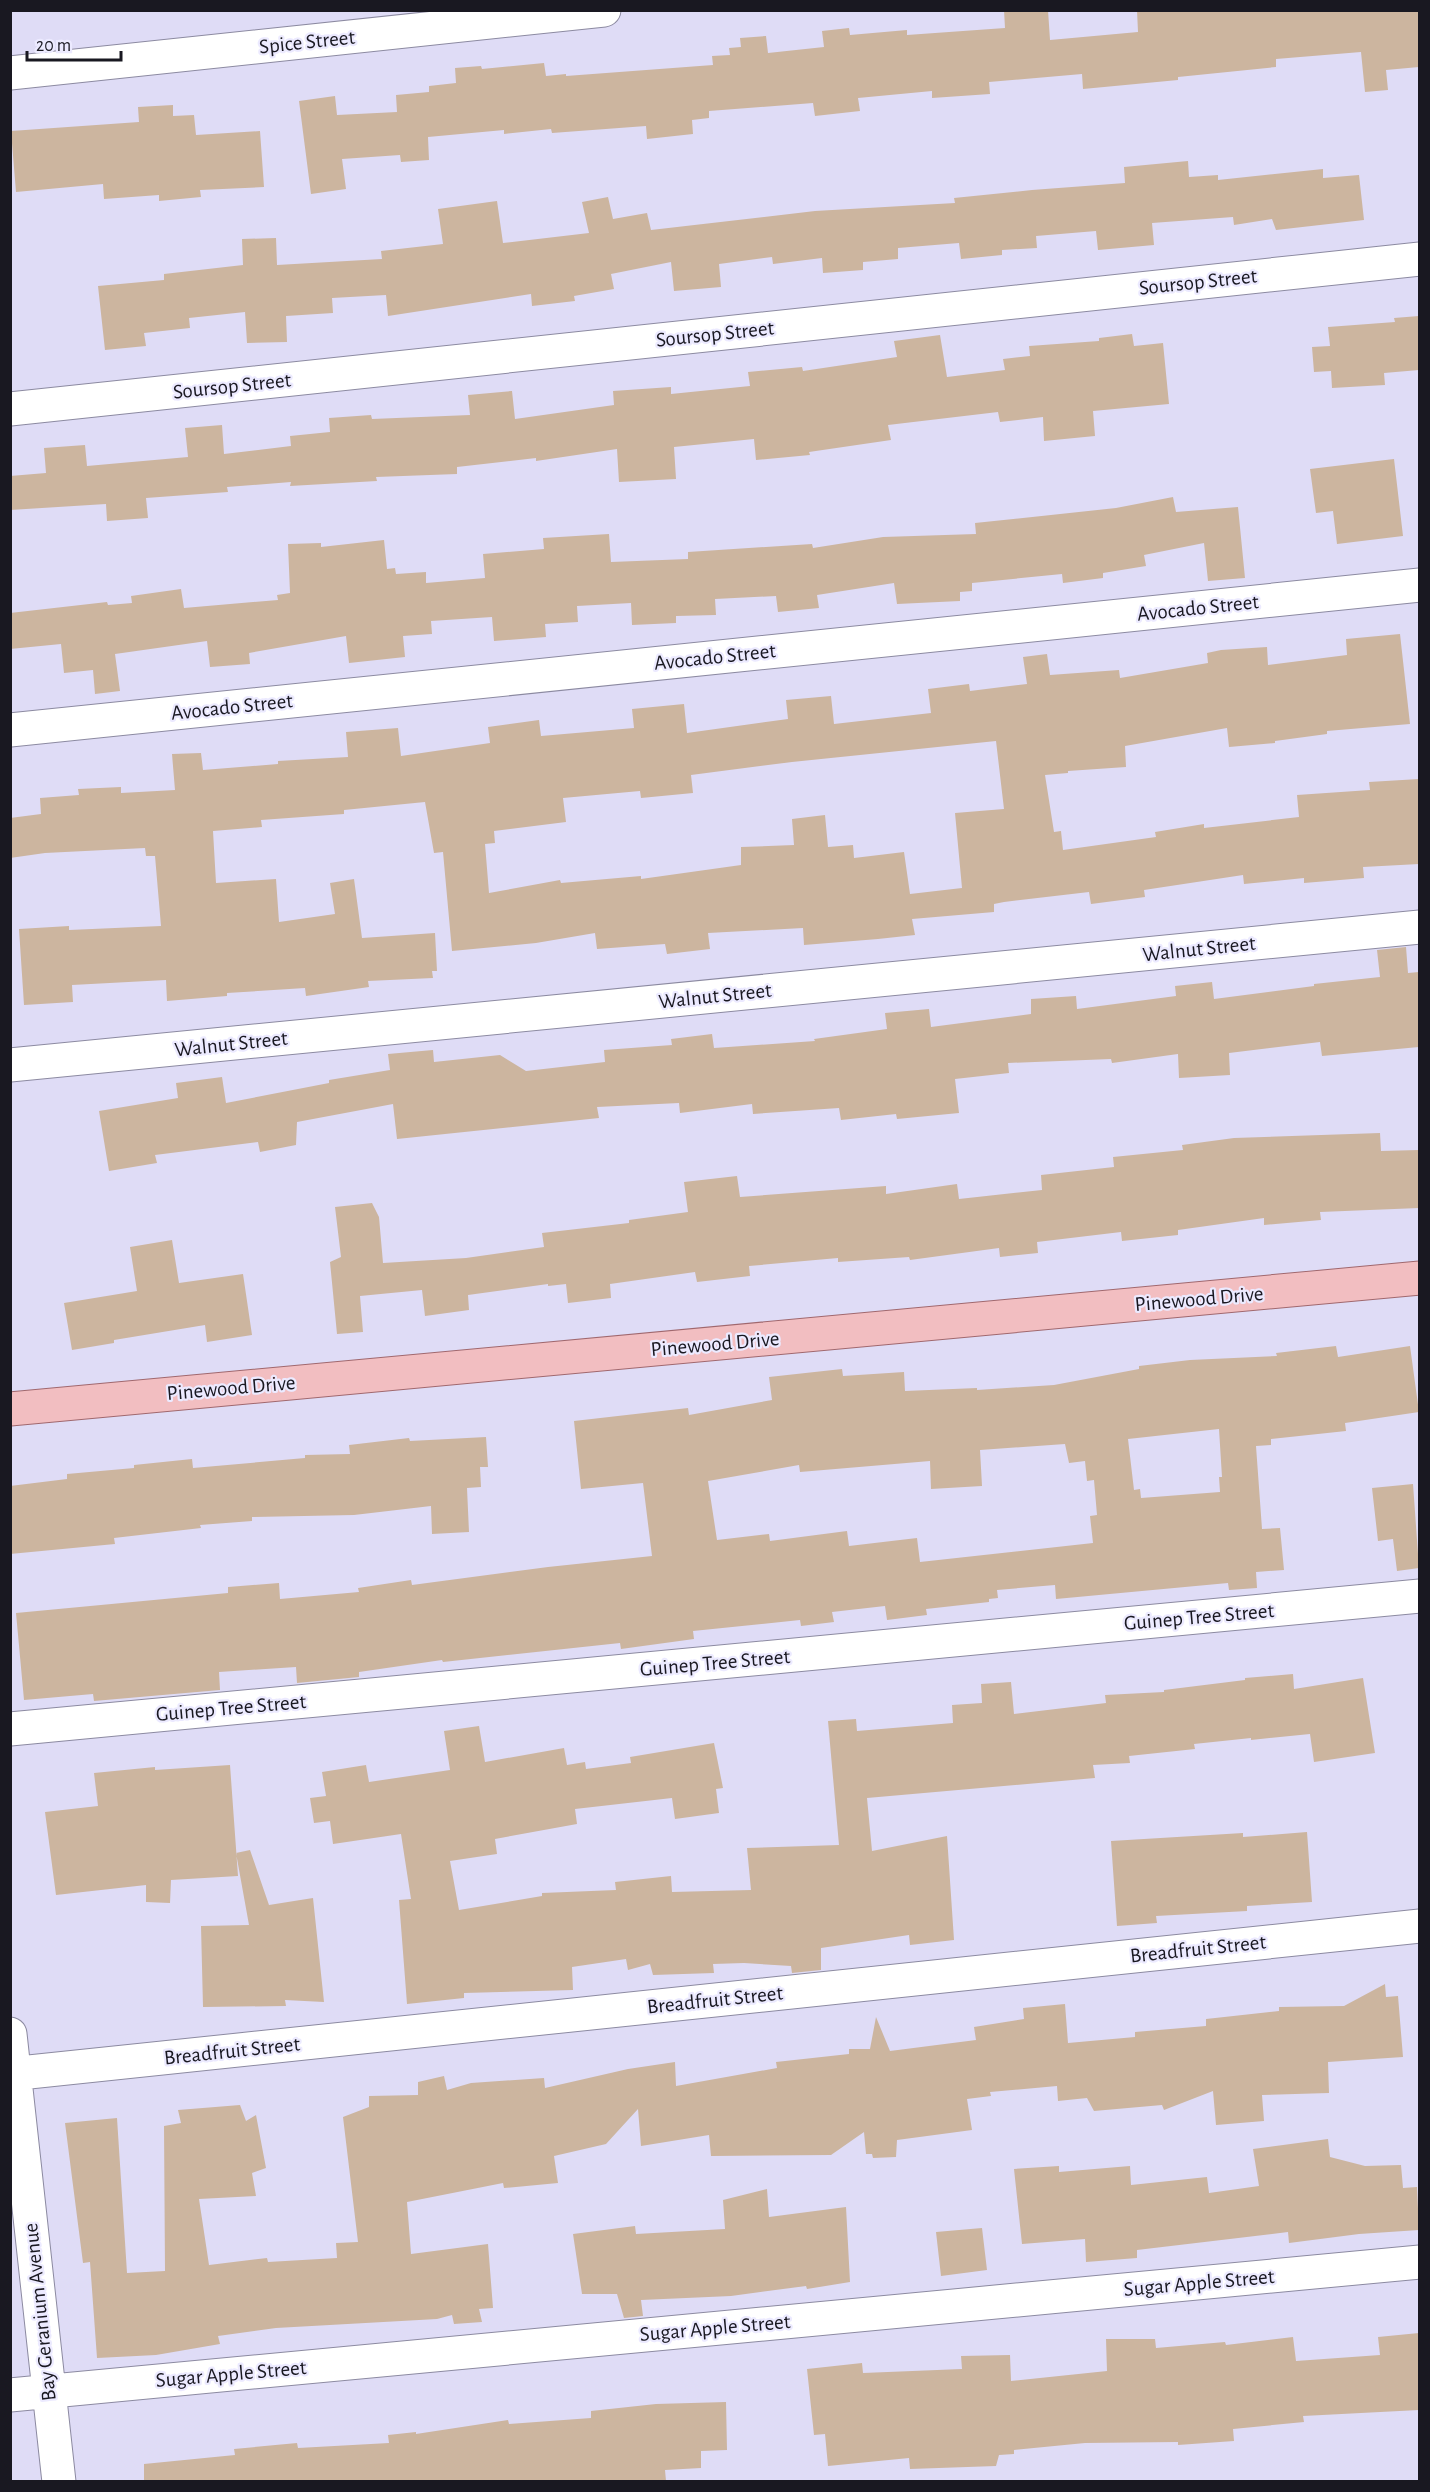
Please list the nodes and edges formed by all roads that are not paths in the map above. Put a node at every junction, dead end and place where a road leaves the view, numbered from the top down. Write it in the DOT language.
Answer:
graph roads {
  1 [pos="604,10"];
  2 [pos="10,73"];
  3 [pos="1419,259"];
  4 [pos="10,409"];
  5 [pos="1419,585"];
  6 [pos="10,730"];
  7 [pos="1419,927"];
  8 [pos="10,1065"];
  9 [pos="1419,1278"];
  10 [pos="10,1409"];
  11 [pos="1419,1596"];
  12 [pos="10,1729"];
  13 [pos="1419,1926"];
  14 [pos="10,2034"];
  15 [pos="13,2074"];
  16 [pos="1419,2262"];
  17 [pos="49,2391"];
  18 [pos="10,2395"];
  19 [pos="59,2481"];
  1 -- 2 [label="street, Spice Street"];
  3 -- 4 [label="street, Soursop Street"];
  5 -- 6 [label="street, Avocado Street"];
  7 -- 8 [label="street, Walnut Street"];
  9 -- 10 [label="main road, Pinewood Drive"];
  11 -- 12 [label="street, Guinep Tree Street"];
  13 -- 15 [label="street, Breadfruit Street"];
  14 -- 15 [label="street, Bay Geranium Avenue"];
  15 -- 17 [label="street, Bay Geranium Avenue"];
  16 -- 17 [label="street, Sugar Apple Street"];
  17 -- 18 [label="street, Sugar Apple Street"];
  17 -- 19 [label="street, Bay Geranium Avenue"];
}
